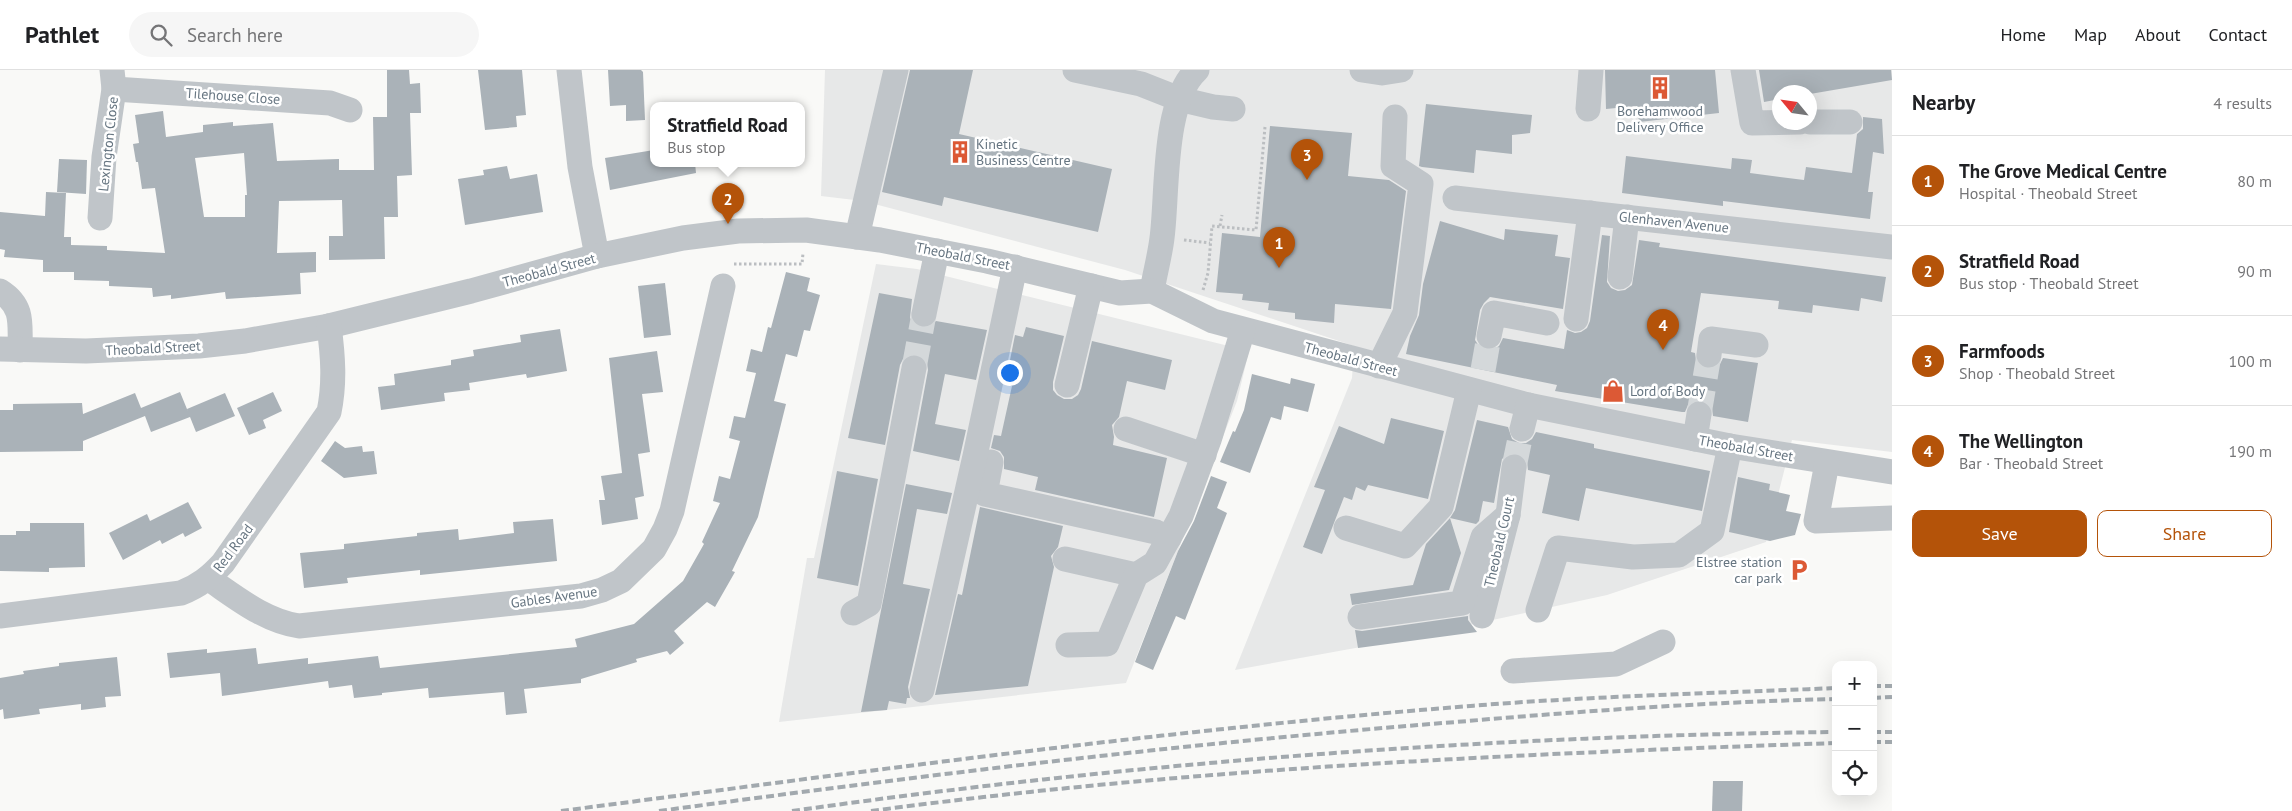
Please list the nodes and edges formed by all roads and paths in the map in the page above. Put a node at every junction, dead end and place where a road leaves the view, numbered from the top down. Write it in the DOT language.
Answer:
graph roads {
  1 [pos="569,70"];
  2 [pos="896,70"];
  3 [pos="1075,70"];
  4 [pos="1362,70"];
  5 [pos="1401,70"];
  6 [pos="1591,70"];
  7 [pos="1743,70"];
  8 [pos="1192,71"];
  9 [pos="113,79"];
  10 [pos="1179,99"];
  11 [pos="1233,109"];
  12 [pos="1588,109"];
  13 [pos="350,110"];
  14 [pos="1395,117"];
  15 [pos="1817,122"];
  16 [pos="1850,122"];
  17 [pos="1772,123"];
  18 [pos="1265,127"];
  19 [pos="1455,198"];
  20 [pos="1590,213"];
  21 [pos="1222,215"];
  22 [pos="1627,217"];
  23 [pos="100,218"];
  24 [pos="1220,226"];
  25 [pos="806,230"];
  26 [pos="857,237"];
  27 [pos="1184,240"];
  28 [pos="1210,243"];
  29 [pos="1892,247"];
  30 [pos="936,251"];
  31 [pos="597,256"];
  32 [pos="1023,269"];
  33 [pos="1620,277"];
  34 [pos="723,286"];
  35 [pos="1091,286"];
  36 [pos="0,291"];
  37 [pos="1152,291"];
  38 [pos="1202,293"];
  39 [pos="924,314"];
  40 [pos="1576,319"];
  41 [pos="1548,323"];
  42 [pos="329,326"];
  43 [pos="1243,330"];
  44 [pos="1489,336"];
  45 [pos="1756,345"];
  46 [pos="10,349"];
  47 [pos="1709,355"];
  48 [pos="1379,366"];
  49 [pos="914,368"];
  50 [pos="1477,384"];
  51 [pos="1067,385"];
  52 [pos="1528,405"];
  53 [pos="1699,414"];
  54 [pos="1126,429"];
  55 [pos="1522,430"];
  56 [pos="1695,439"];
  57 [pos="1730,446"];
  58 [pos="1204,455"];
  59 [pos="1827,463"];
  60 [pos="1514,467"];
  61 [pos="1892,472"];
  62 [pos="1508,515"];
  63 [pos="1892,518"];
  64 [pos="1346,528"];
  65 [pos="1169,538"];
  66 [pos="1065,559"];
  67 [pos="1136,575"];
  68 [pos="209,579"];
  69 [pos="1538,610"];
  70 [pos="853,613"];
  71 [pos="0,616"];
  72 [pos="1482,616"];
  73 [pos="1360,617"];
  74 [pos="1663,642"];
  75 [pos="1068,645"];
  76 [pos="1513,671"];
  77 [pos="922,690"];
  1 -- 31 [label="street"];
  2 -- 26 [label="street"];
  3 -- 10 [label="street"];
  4 -- 5 [label="street"];
  6 -- 12 [label="street"];
  7 -- 17 [label="street"];
  8 -- 10 [label="street"];
  9 -- 13 [label="street, Tilehouse Close"];
  9 -- 23 [label="street, Lexington Close"];
  10 -- 11 [label="street"];
  10 -- 37 [label="street"];
  14 -- 48 [label="street"];
  15 -- 16 [label="street"];
  18 -- 24 [label="path"];
  19 -- 20 [label="street, Glenhaven Avenue"];
  20 -- 22 [label="street, Glenhaven Avenue"];
  20 -- 40 [label="street"];
  21 -- 24 [label="path"];
  22 -- 29 [label="street, Glenhaven Avenue"];
  22 -- 33 [label="street"];
  24 -- 28 [label="path"];
  25 -- 26 [label="street, Theobald Street"];
  25 -- 31 [label="street, Theobald Street"];
  25 -- 34 [label="path"];
  26 -- 30 [label="street, Theobald Street"];
  27 -- 28 [label="path"];
  28 -- 38 [label="path"];
  30 -- 32 [label="street, Theobald Street"];
  30 -- 39 [label="street"];
  31 -- 42 [label="street, Theobald Street"];
  32 -- 35 [label="street, Theobald Street"];
  32 -- 65 [label="street"];
  32 -- 77 [label="street"];
  34 -- 68 [label="street, Gables Avenue"];
  35 -- 37 [label="street, Theobald Street"];
  35 -- 51 [label="street"];
  36 -- 46 [label="street, Theobald Street"];
  37 -- 43 [label="street, Theobald Street"];
  41 -- 44 [label="street"];
  42 -- 46 [label="street, Theobald Street"];
  42 -- 68 [label="street, Red Road"];
  43 -- 48 [label="street, Theobald Street"];
  43 -- 58 [label="street"];
  45 -- 47 [label="street"];
  48 -- 50 [label="street, Theobald Street"];
  49 -- 70 [label="street"];
  50 -- 52 [label="street, Theobald Street"];
  50 -- 64 [label="street"];
  52 -- 55 [label="street"];
  52 -- 56 [label="street, Theobald Street"];
  53 -- 56 [label="street"];
  54 -- 58 [label="street"];
  56 -- 57 [label="street, Theobald Street"];
  57 -- 59 [label="street, Theobald Street"];
  57 -- 69 [label="street"];
  58 -- 65 [label="street"];
  59 -- 61 [label="street, Theobald Street"];
  59 -- 63 [label="street"];
  60 -- 62 [label="street, Theobald Court"];
  62 -- 72 [label="street, Theobald Court"];
  62 -- 73 [label="street"];
  65 -- 67 [label="street"];
  66 -- 67 [label="street"];
  67 -- 75 [label="street"];
  68 -- 71 [label="street, Red Road"];
  74 -- 76 [label="street"];
}
